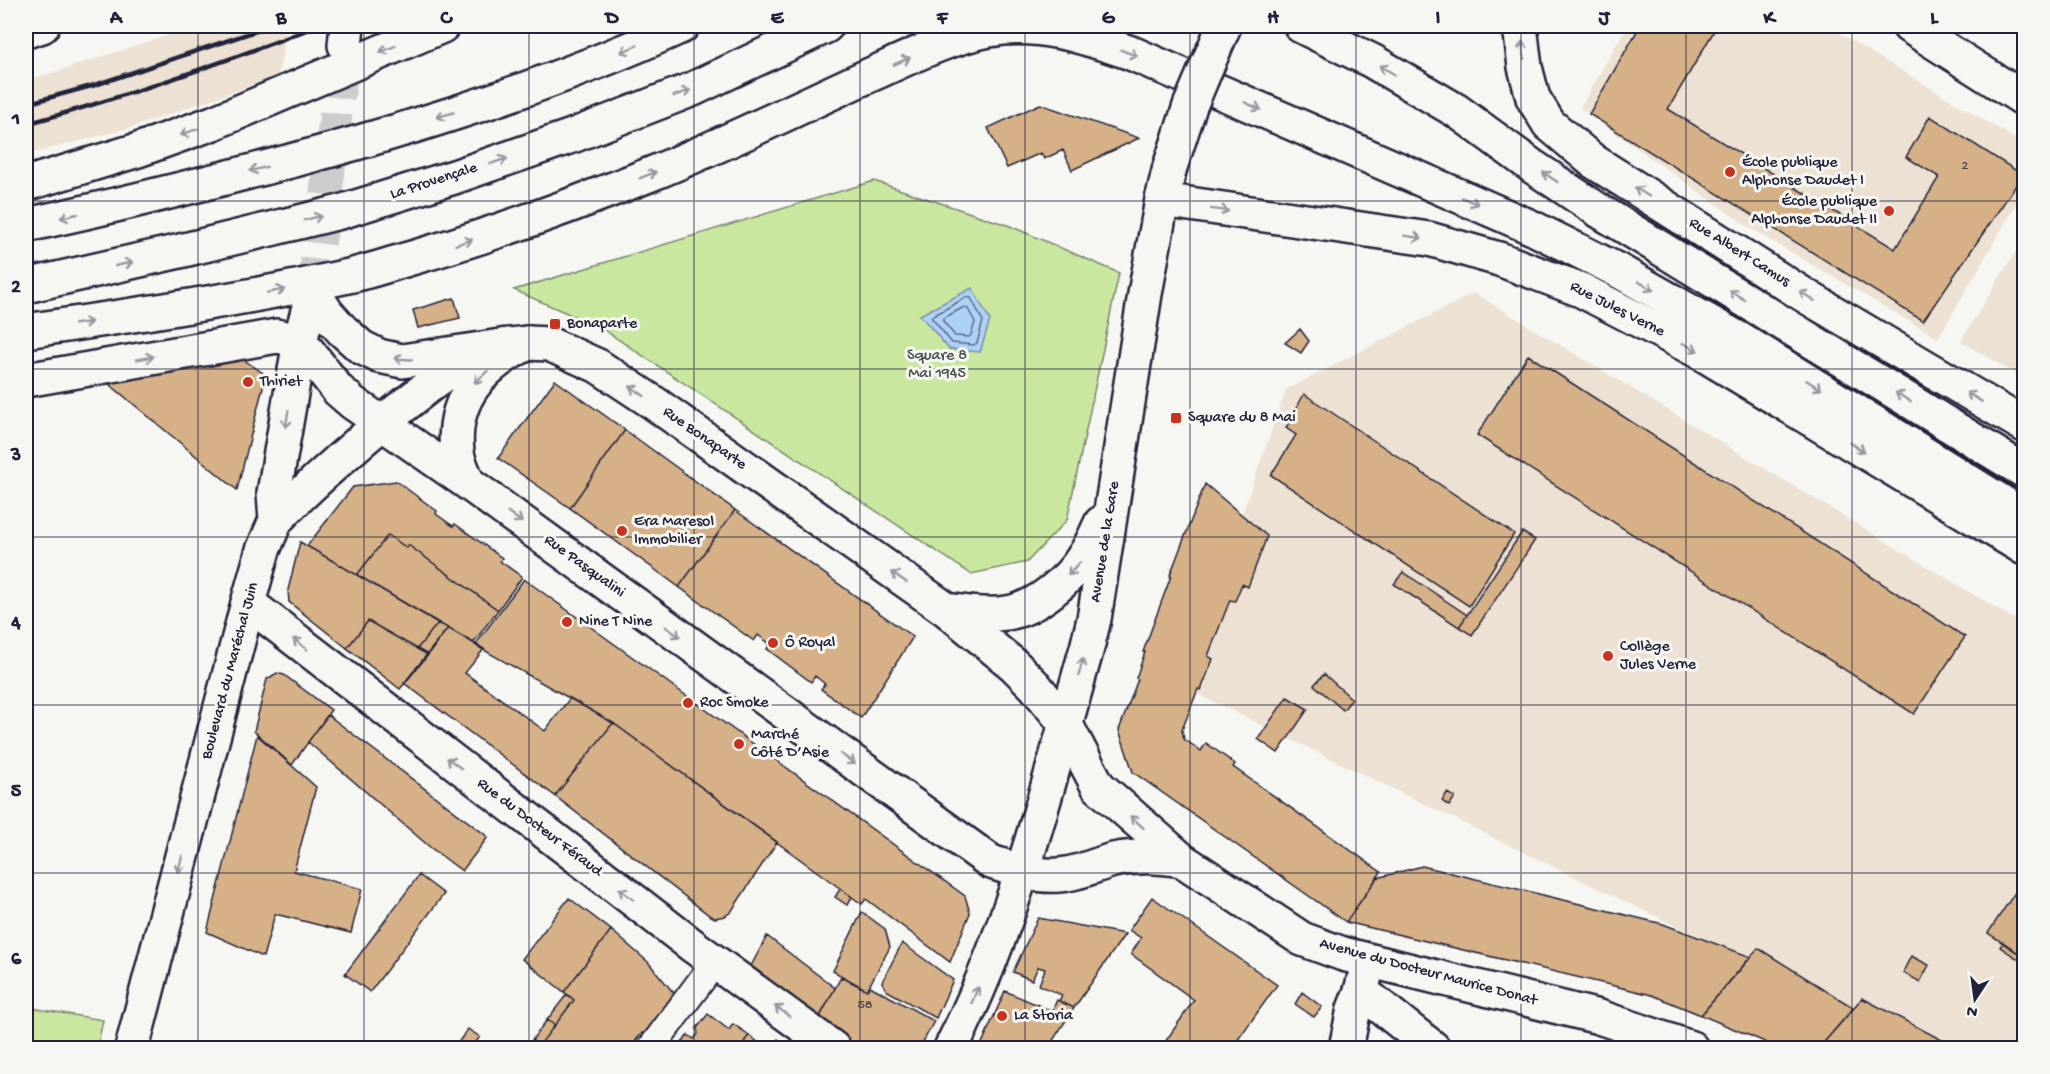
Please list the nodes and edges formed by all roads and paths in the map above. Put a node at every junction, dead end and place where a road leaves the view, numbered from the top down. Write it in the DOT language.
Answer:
graph roads {
  1 [pos="42,26"];
  2 [pos="442,26"];
  3 [pos="682,26"];
  4 [pos="826,26"];
  5 [pos="1224,26"];
  6 [pos="1301,26"];
  7 [pos="1520,26"];
  8 [pos="1909,26"];
  9 [pos="26,31"];
  10 [pos="2025,99"];
  11 [pos="26,184"];
  12 [pos="1162,200"];
  13 [pos="26,225"];
  14 [pos="26,286"];
  15 [pos="26,331"];
  16 [pos="300,341"];
  17 [pos="528,343"];
  18 [pos="481,349"];
  19 [pos="26,380"];
  20 [pos="382,424"];
  21 [pos="2025,425"];
  22 [pos="2025,471"];
  23 [pos="468,483"];
  24 [pos="1113,500"];
  25 [pos="2025,516"];
  26 [pos="276,520"];
  27 [pos="2025,548"];
  28 [pos="248,603"];
  29 [pos="947,610"];
  30 [pos="1065,723"];
  31 [pos="1182,860"];
  32 [pos="1023,872"];
  33 [pos="715,962"];
  34 [pos="1365,976"];
  35 [pos="136,1047"];
  36 [pos="651,1048"];
  37 [pos="833,1048"];
  38 [pos="951,1048"];
  39 [pos="1346,1048"];
  40 [pos="1433,1048"];
  41 [pos="1691,1048"];
  1 -- 9 [label="main road"];
  2 -- 11 [label="main road, one-way"];
  3 -- 13 [label="main road, one-way"];
  14 -- 4 [label="main road, La Provençale, one-way"];
  5 -- 12 [label="main road, Avenue de la Gare, bridge"];
  22 -- 6 [label="main road, one-way"];
  21 -- 7 [label="main road, Rue Albert Camus, one-way"];
  8 -- 10 [label="main road"];
  12 -- 24 [label="main road, Avenue de la Gare"];
  12 -- 27 [label="main road, Rue Jules Verne, one-way"];
  15 -- 25 [label="main road, one-way"];
  18 -- 16 [label="main road, Boulevard du Maréchal Juin, one-way"];
  19 -- 16 [label="main road, one-way"];
  16 -- 20 [label="main road, Rue Pasqualini"];
  16 -- 26 [label="main road, Boulevard du Maréchal Juin, one-way"];
  17 -- 18 [label="main road, Rue Bonaparte"];
  17 -- 23 [label="main road, one-way"];
  29 -- 17 [label="main road, Rue Bonaparte, one-way"];
  18 -- 20 [label="main road, Rue Bonaparte"];
  20 -- 23 [label="main road, Rue Pasqualini"];
  20 -- 26 [label="main road, Rue Bonaparte"];
  23 -- 32 [label="main road, Rue Pasqualini, one-way"];
  24 -- 29 [label="main road, Rue Bonaparte, one-way"];
  30 -- 24 [label="main road, Avenue de la Gare, one-way"];
  26 -- 28 [label="main road, Boulevard du Maréchal Juin"];
  33 -- 28 [label="main road, Rue du Docteur Féraud, one-way"];
  28 -- 35 [label="main road, Boulevard du Maréchal Juin, one-way"];
  29 -- 30 [label="main road, Avenue du Docteur Maurice Donat"];
  31 -- 30 [label="main road, Avenue du Docteur Maurice Donat, one-way"];
  30 -- 32 [label="main road, Avenue de la Gare"];
  31 -- 32 [label="main road, Avenue du Docteur Maurice Donat"];
  31 -- 34 [label="main road, Avenue du Docteur Maurice Donat"];
  38 -- 32 [label="main road, Avenue de la Gare, one-way"];
  33 -- 36 [label="street"];
  37 -- 33 [label="main road, Rue du Docteur Féraud, one-way"];
  34 -- 39 [label="main road"];
  34 -- 40 [label="main road"];
  34 -- 41 [label="main road, Avenue du Docteur Maurice Donat"];
}
